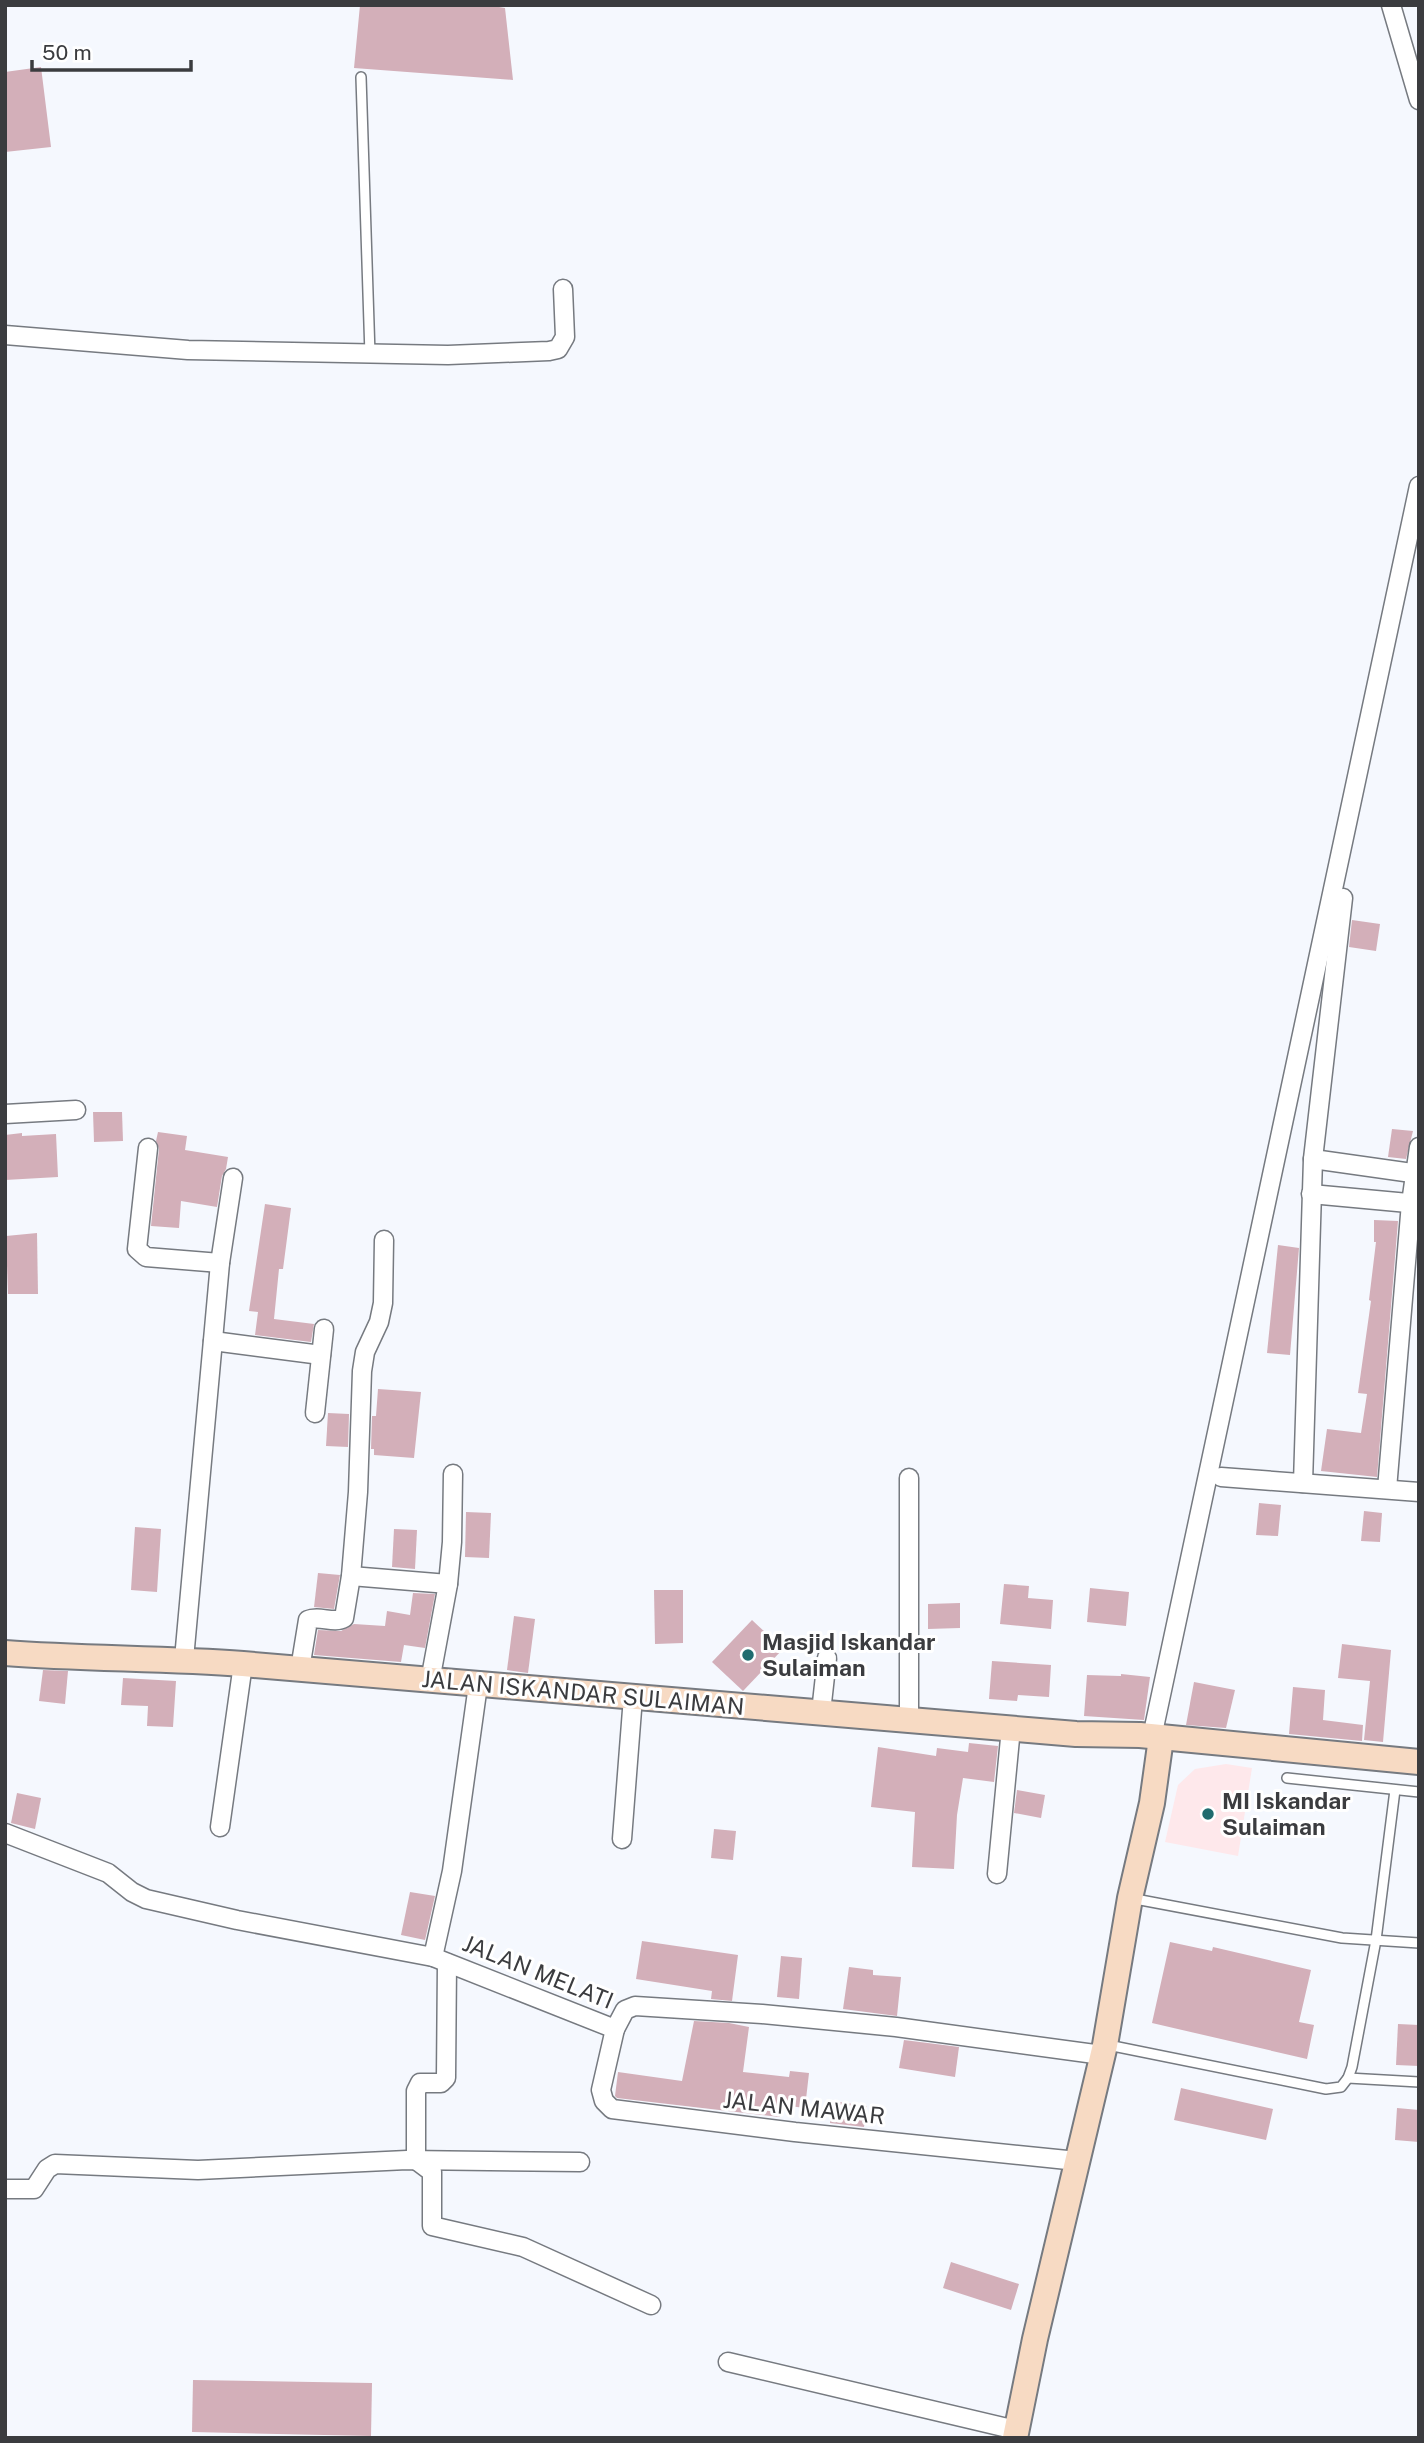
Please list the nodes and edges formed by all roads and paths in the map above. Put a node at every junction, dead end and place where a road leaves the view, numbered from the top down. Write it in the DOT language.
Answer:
graph roads {
  1 [pos="1391,5"];
  2 [pos="361,77"];
  3 [pos="1416,80"];
  4 [pos="1419,100"];
  5 [pos="563,289"];
  6 [pos="5,335"];
  7 [pos="370,355"];
  8 [pos="1419,486"];
  9 [pos="1343,898"];
  10 [pos="76,1110"];
  11 [pos="5,1114"];
  12 [pos="1419,1147"];
  13 [pos="148,1148"];
  14 [pos="1313,1159"];
  15 [pos="1417,1174"];
  16 [pos="233,1178"];
  17 [pos="1311,1194"];
  18 [pos="1415,1203"];
  19 [pos="384,1240"];
  20 [pos="220,1263"];
  21 [pos="324,1329"];
  22 [pos="213,1341"];
  23 [pos="321,1355"];
  24 [pos="315,1413"];
  25 [pos="453,1474"];
  26 [pos="1221,1477"];
  27 [pos="909,1478"];
  28 [pos="1303,1483"];
  29 [pos="1387,1489"];
  30 [pos="1419,1492"];
  31 [pos="351,1576"];
  32 [pos="448,1584"];
  33 [pos="5,1653"];
  34 [pos="827,1658"];
  35 [pos="184,1659"];
  36 [pos="243,1664"];
  37 [pos="300,1669"];
  38 [pos="430,1681"];
  39 [pos="478,1685"];
  40 [pos="632,1697"];
  41 [pos="821,1712"];
  42 [pos="909,1719"];
  43 [pos="1011,1728"];
  44 [pos="1157,1738"];
  45 [pos="1419,1762"];
  46 [pos="1287,1778"];
  47 [pos="1395,1790"];
  48 [pos="1419,1792"];
  49 [pos="220,1827"];
  50 [pos="5,1833"];
  51 [pos="622,1839"];
  52 [pos="997,1874"];
  53 [pos="1130,1898"];
  54 [pos="1376,1941"];
  55 [pos="1419,1943"];
  56 [pos="440,1960"];
  57 [pos="615,2029"];
  58 [pos="1103,2050"];
  59 [pos="1348,2078"];
  60 [pos="1419,2082"];
  61 [pos="416,2160"];
  62 [pos="1077,2161"];
  63 [pos="580,2162"];
  64 [pos="5,2189"];
  65 [pos="651,2305"];
  66 [pos="728,2362"];
  67 [pos="1015,2434"];
  1 -- 3 [label="street"];
  2 -- 7 [label="lane"];
  3 -- 4 [label="street"];
  5 -- 7 [label="street"];
  6 -- 7 [label="street"];
  8 -- 44 [label="street"];
  9 -- 14 [label="street"];
  10 -- 11 [label="street"];
  12 -- 15 [label="street"];
  13 -- 20 [label="street"];
  14 -- 15 [label="street"];
  14 -- 17 [label="street"];
  15 -- 18 [label="street"];
  16 -- 20 [label="street"];
  17 -- 18 [label="street"];
  17 -- 28 [label="street"];
  18 -- 29 [label="street"];
  19 -- 31 [label="street"];
  20 -- 22 [label="street"];
  21 -- 23 [label="street"];
  22 -- 23 [label="street"];
  22 -- 35 [label="street"];
  23 -- 24 [label="street"];
  25 -- 32 [label="street"];
  26 -- 28 [label="street"];
  27 -- 42 [label="street"];
  28 -- 29 [label="street"];
  29 -- 30 [label="street"];
  31 -- 32 [label="street"];
  31 -- 37 [label="street"];
  32 -- 38 [label="street"];
  33 -- 35 [label="street, JALAN ISKANDAR SULAIMAN"];
  34 -- 41 [label="street"];
  35 -- 36 [label="street, JALAN ISKANDAR SULAIMAN"];
  36 -- 37 [label="street, JALAN ISKANDAR SULAIMAN"];
  36 -- 49 [label="street"];
  37 -- 38 [label="street, JALAN ISKANDAR SULAIMAN"];
  38 -- 39 [label="street, JALAN ISKANDAR SULAIMAN"];
  39 -- 40 [label="street, JALAN ISKANDAR SULAIMAN"];
  39 -- 56 [label="street"];
  40 -- 41 [label="street, JALAN ISKANDAR SULAIMAN"];
  40 -- 51 [label="street"];
  41 -- 42 [label="street, JALAN ISKANDAR SULAIMAN"];
  42 -- 43 [label="street, JALAN ISKANDAR SULAIMAN"];
  43 -- 44 [label="street, JALAN ISKANDAR SULAIMAN"];
  43 -- 52 [label="street"];
  44 -- 45 [label="street, JALAN ISKANDAR SULAIMAN"];
  44 -- 53 [label="street"];
  46 -- 47 [label="lane"];
  47 -- 48 [label="lane"];
  47 -- 54 [label="lane"];
  50 -- 56 [label="street, JALAN MELATI"];
  53 -- 54 [label="lane"];
  53 -- 58 [label="street"];
  54 -- 55 [label="lane"];
  54 -- 59 [label="lane"];
  56 -- 57 [label="street, JALAN MELATI"];
  56 -- 61 [label="street"];
  57 -- 58 [label="street, JALAN MELATI"];
  57 -- 62 [label="street, JALAN MAWAR"];
  58 -- 59 [label="lane"];
  58 -- 62 [label="street"];
  59 -- 60 [label="lane"];
  61 -- 63 [label="street"];
  61 -- 64 [label="street"];
  61 -- 65 [label="street"];
  62 -- 67 [label="street"];
  66 -- 67 [label="street"];
}
